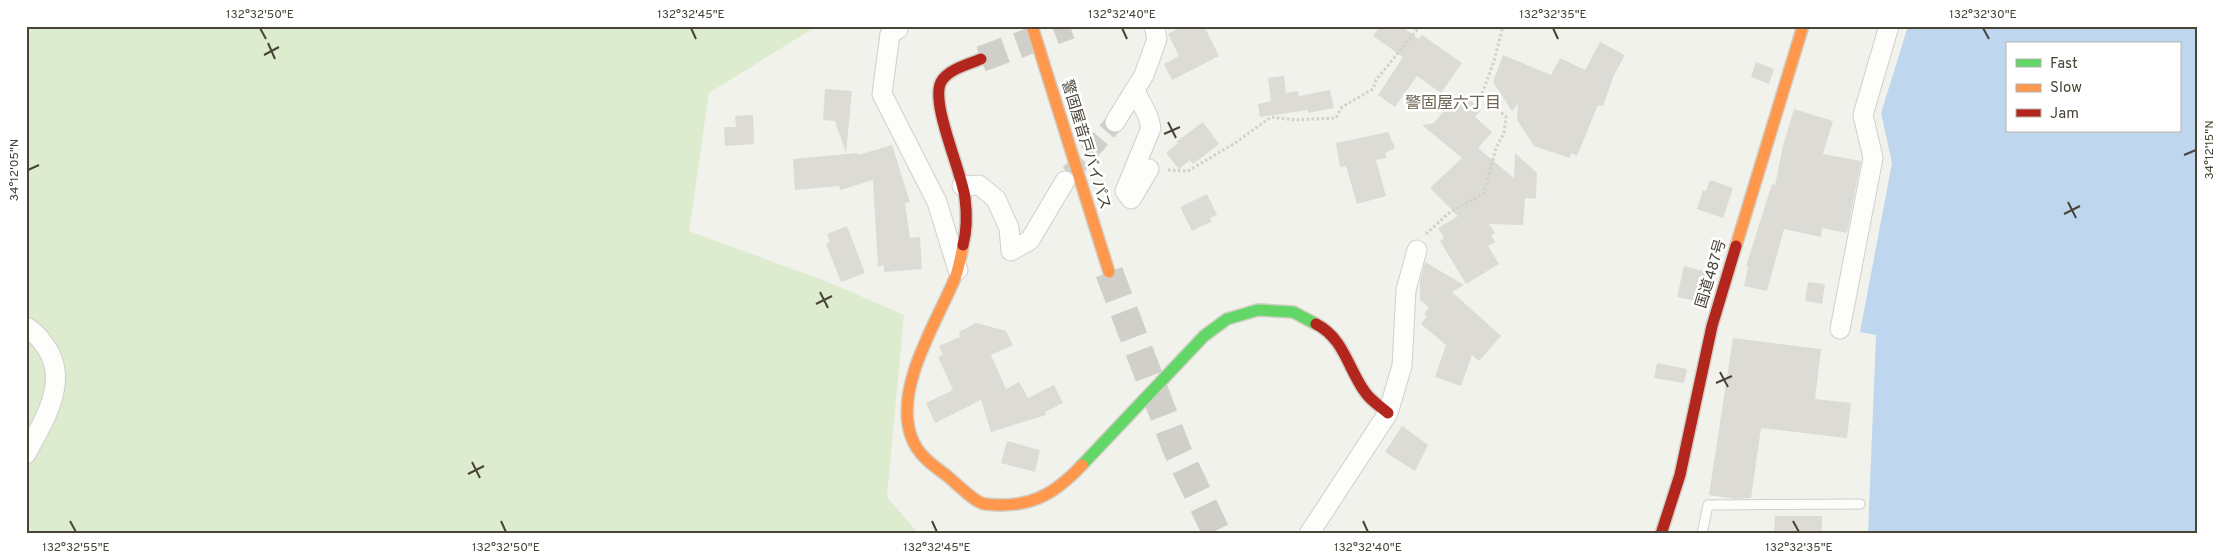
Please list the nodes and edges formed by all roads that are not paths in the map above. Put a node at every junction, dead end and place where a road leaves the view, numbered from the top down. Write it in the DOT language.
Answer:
graph roads {
  1 [pos="1032,26"];
  2 [pos="1154,26"];
  3 [pos="1803,26"];
  4 [pos="1889,26"];
  5 [pos="898,30"];
  6 [pos="981,59"];
  7 [pos="1135,91"];
  8 [pos="1115,122"];
  9 [pos="1150,169"];
  10 [pos="1065,181"];
  11 [pos="962,186"];
  12 [pos="1417,250"];
  13 [pos="958,270"];
  14 [pos="1109,272"];
  15 [pos="26,327"];
  16 [pos="1840,329"];
  17 [pos="1388,413"];
  18 [pos="26,454"];
  19 [pos="1860,504"];
  20 [pos="1309,534"];
  21 [pos="1661,534"];
  22 [pos="1702,534"];
  1 -- 14 [label="main road, 警固屋音戸バイパス"];
  2 -- 7 [label="street"];
  3 -- 21 [label="main road, 国道487号"];
  4 -- 16 [label="street"];
  5 -- 13 [label="street"];
  6 -- 11 [label="main road"];
  7 -- 8 [label="street"];
  7 -- 9 [label="street"];
  10 -- 11 [label="street"];
  11 -- 13 [label="main road"];
  12 -- 17 [label="street"];
  13 -- 17 [label="main road"];
  15 -- 18 [label="street"];
  17 -- 20 [label="street"];
  19 -- 22 [label="lane"];
}
